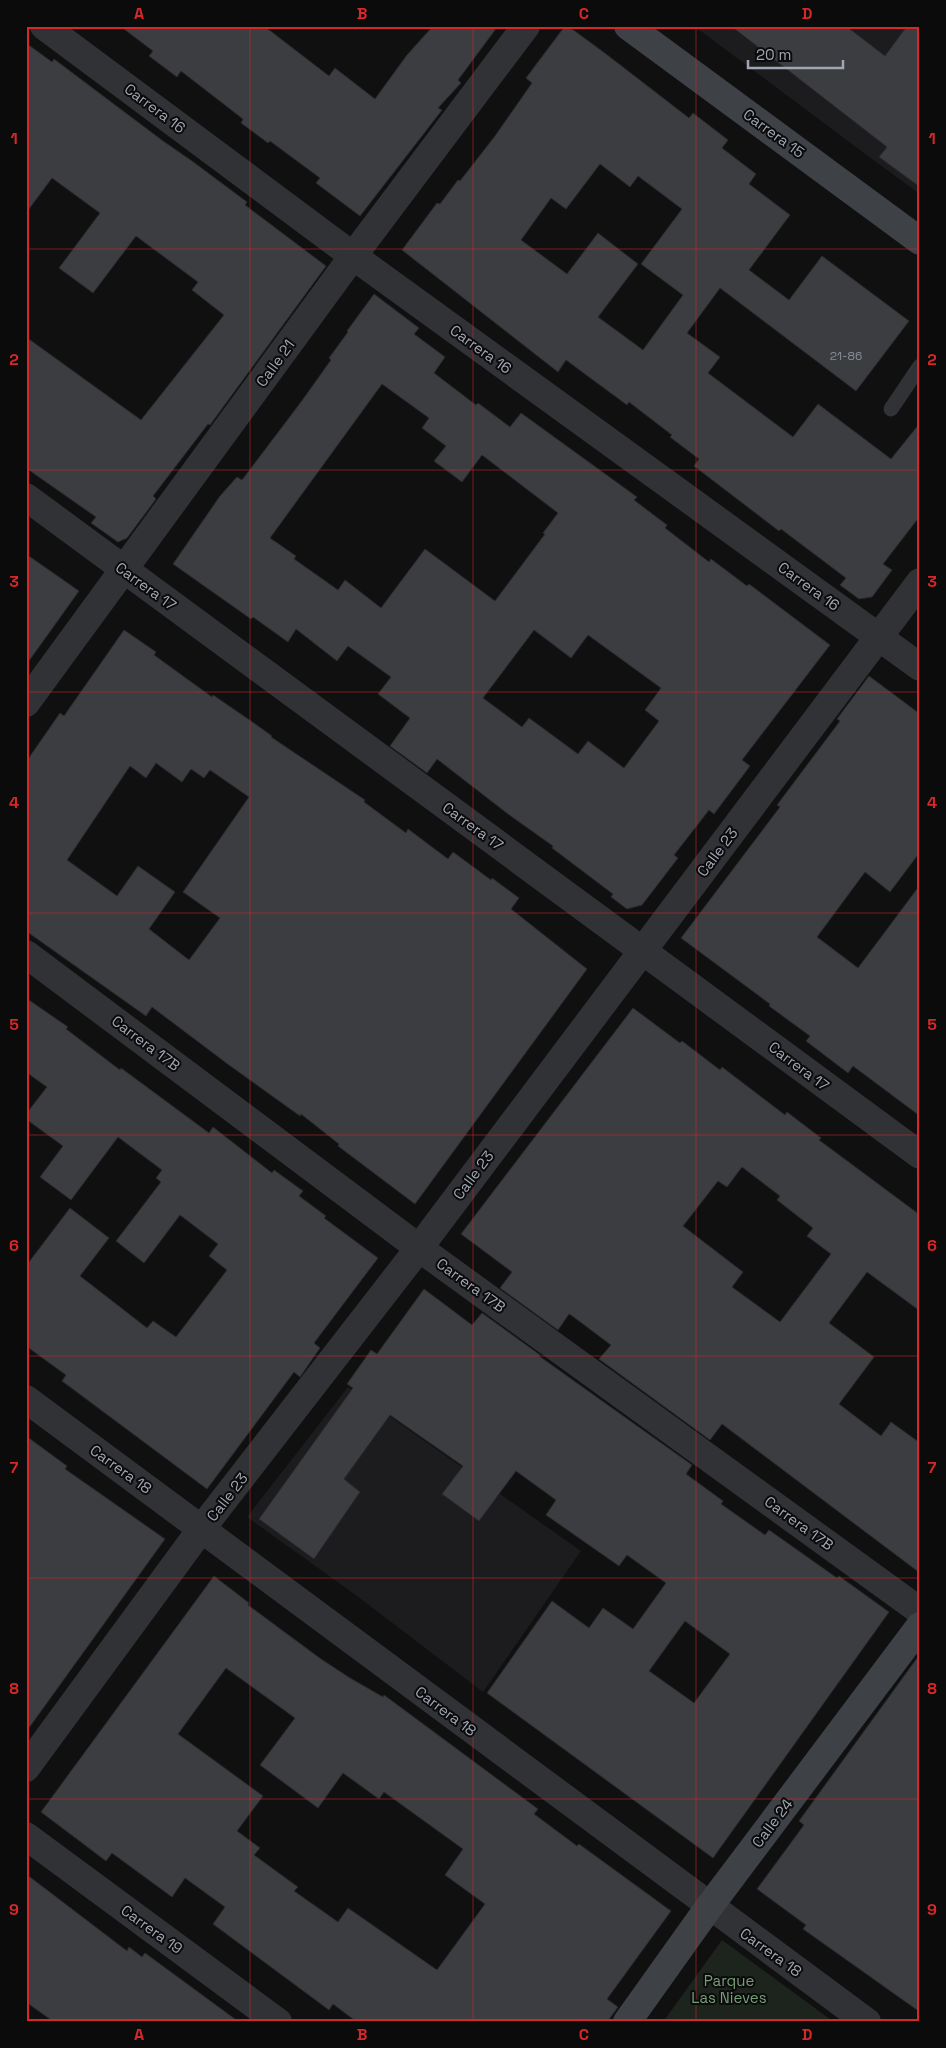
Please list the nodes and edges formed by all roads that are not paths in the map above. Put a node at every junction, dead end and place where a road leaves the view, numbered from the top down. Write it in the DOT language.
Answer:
graph roads {
  1 [pos="44,26"];
  2 [pos="526,26"];
  3 [pos="628,26"];
  4 [pos="920,241"];
  5 [pos="353,256"];
  6 [pos="920,366"];
  7 [pos="891,409"];
  8 [pos="26,497"];
  9 [pos="124,570"];
  10 [pos="920,582"];
  11 [pos="880,637"];
  12 [pos="920,667"];
  13 [pos="26,702"];
  14 [pos="643,950"];
  15 [pos="26,954"];
  16 [pos="920,1155"];
  17 [pos="419,1248"];
  18 [pos="26,1399"];
  19 [pos="202,1528"];
  20 [pos="920,1611"];
  21 [pos="920,1626"];
  22 [pos="26,1768"];
  23 [pos="26,1836"];
  24 [pos="709,1907"];
  25 [pos="278,2022"];
  26 [pos="627,2022"];
  27 [pos="867,2022"];
  1 -- 5 [label="street, Carrera 16"];
  2 -- 5 [label="street, Calle 21"];
  3 -- 4 [label="street, Carrera 15"];
  5 -- 9 [label="street, Calle 21"];
  5 -- 11 [label="street, Carrera 16"];
  6 -- 7 [label="lane"];
  8 -- 9 [label="street, Carrera 17"];
  9 -- 13 [label="street, Calle 21"];
  9 -- 14 [label="street, Carrera 17"];
  10 -- 11 [label="street, Calle 23"];
  11 -- 12 [label="street, Carrera 16"];
  11 -- 14 [label="street, Calle 23"];
  14 -- 16 [label="street, Carrera 17"];
  14 -- 17 [label="street, Calle 23"];
  15 -- 17 [label="street, Carrera 17B"];
  17 -- 19 [label="street, Calle 23"];
  17 -- 20 [label="street, Carrera 17B"];
  18 -- 19 [label="street, Carrera 18"];
  19 -- 22 [label="street, Calle 23"];
  19 -- 24 [label="street, Carrera 18"];
  21 -- 24 [label="street, Calle 24"];
  23 -- 25 [label="street, Carrera 19"];
  24 -- 26 [label="street, Calle 24"];
  24 -- 27 [label="street, Carrera 18"];
}
